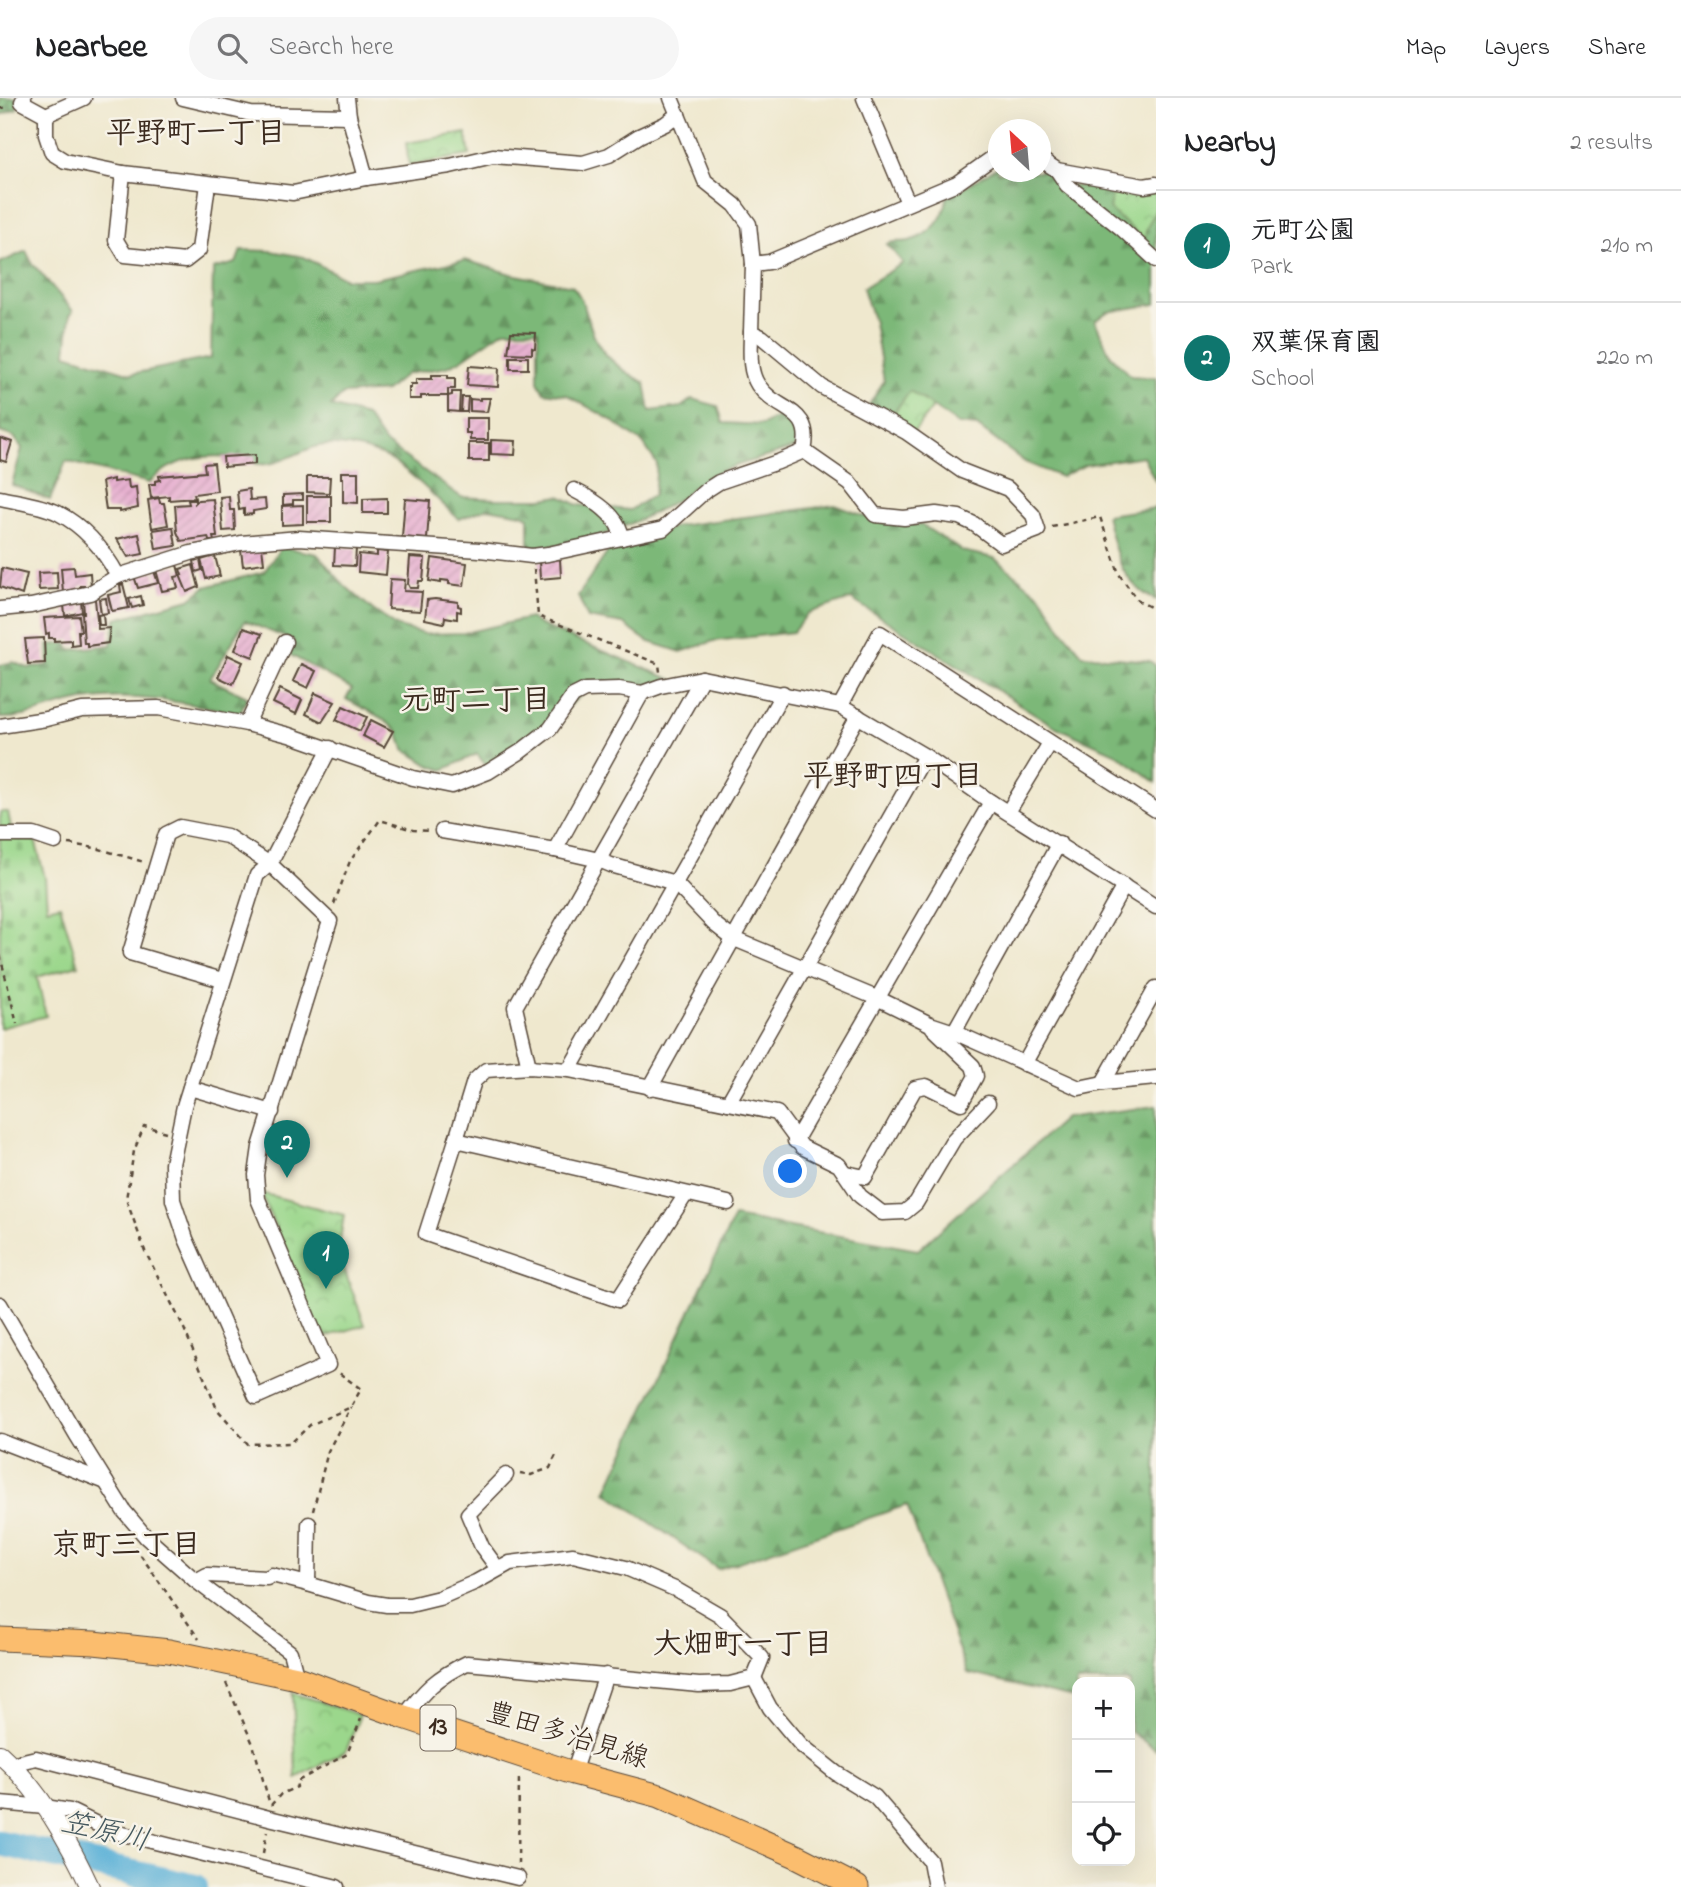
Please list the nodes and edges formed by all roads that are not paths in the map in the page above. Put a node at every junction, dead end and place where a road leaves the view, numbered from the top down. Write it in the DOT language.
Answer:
graph roads {
  1 [pos="23,98"];
  2 [pos="84,98"];
  3 [pos="183,98"];
  4 [pos="347,98"];
  5 [pos="671,98"];
  6 [pos="864,98"];
  7 [pos="678,114"];
  8 [pos="46,115"];
  9 [pos="349,116"];
  10 [pos="988,162"];
  11 [pos="1051,166"];
  12 [pos="1057,170"];
  13 [pos="122,173"];
  14 [pos="366,177"];
  15 [pos="208,184"];
  16 [pos="1156,184"];
  17 [pos="908,203"];
  18 [pos="1156,260"];
  19 [pos="753,264"];
  20 [pos="751,332"];
  21 [pos="804,451"];
  22 [pos="574,490"];
  23 [pos="0,498"];
  24 [pos="622,538"];
  25 [pos="118,576"];
  26 [pos="0,609"];
  27 [pos="285,642"];
  28 [pos="702,678"];
  29 [pos="642,693"];
  30 [pos="783,693"];
  31 [pos="840,706"];
  32 [pos="858,716"];
  33 [pos="247,724"];
  34 [pos="0,726"];
  35 [pos="1050,743"];
  36 [pos="330,748"];
  37 [pos="925,756"];
  38 [pos="991,802"];
  39 [pos="1156,810"];
  40 [pos="1008,811"];
  41 [pos="442,831"];
  42 [pos="0,835"];
  43 [pos="55,842"];
  44 [pos="1059,843"];
  45 [pos="555,850"];
  46 [pos="599,860"];
  47 [pos="270,864"];
  48 [pos="675,883"];
  49 [pos="1124,886"];
  50 [pos="1156,907"];
  51 [pos="732,938"];
  52 [pos="804,969"];
  53 [pos="222,980"];
  54 [pos="1156,988"];
  55 [pos="879,999"];
  56 [pos="930,1024"];
  57 [pos="954,1032"];
  58 [pos="1024,1064"];
  59 [pos="529,1067"];
  60 [pos="569,1070"];
  61 [pos="1156,1078"];
  62 [pos="1102,1083"];
  63 [pos="190,1088"];
  64 [pos="650,1088"];
  65 [pos="728,1103"];
  66 [pos="988,1104"];
  67 [pos="272,1112"];
  68 [pos="456,1140"];
  69 [pos="795,1141"];
  70 [pos="846,1173"];
  71 [pos="686,1194"];
  72 [pos="728,1203"];
  73 [pos="0,1305"];
  74 [pos="0,1441"];
  75 [pos="506,1475"];
  76 [pos="106,1482"];
  77 [pos="309,1524"];
  78 [pos="498,1569"];
  79 [pos="196,1581"];
  80 [pos="308,1584"];
  81 [pos="0,1639"];
  82 [pos="606,1675"];
  83 [pos="297,1678"];
  84 [pos="754,1678"];
  85 [pos="404,1717"];
  86 [pos="6,1759"];
  87 [pos="573,1773"];
  88 [pos="0,1803"];
  89 [pos="45,1807"];
  90 [pos="518,1878"];
  91 [pos="90,1887"];
  92 [pos="337,1887"];
  93 [pos="857,1887"];
  94 [pos="935,1887"];
  1 -- 8 [label="street"];
  2 -- 8 [label="street"];
  3 -- 9 [label="street"];
  4 -- 9 [label="street"];
  5 -- 7 [label="street"];
  6 -- 17 [label="street"];
  7 -- 14 [label="street"];
  7 -- 19 [label="street"];
  8 -- 13 [label="street"];
  9 -- 14 [label="street"];
  10 -- 17 [label="street"];
  11 -- 12 [label="street"];
  12 -- 16 [label="street"];
  12 -- 18 [label="street"];
  13 -- 15 [label="street"];
  13 -- 15 [label="street"];
  14 -- 15 [label="street"];
  17 -- 19 [label="street"];
  19 -- 20 [label="street"];
  20 -- 21 [label="street"];
  20 -- 21 [label="street"];
  21 -- 24 [label="street"];
  22 -- 24 [label="street"];
  23 -- 25 [label="street"];
  24 -- 25 [label="street"];
  25 -- 26 [label="street"];
  27 -- 33 [label="street"];
  28 -- 29 [label="street"];
  28 -- 30 [label="street"];
  28 -- 46 [label="street"];
  29 -- 36 [label="street"];
  29 -- 45 [label="street"];
  30 -- 31 [label="street"];
  30 -- 48 [label="street"];
  31 -- 32 [label="street"];
  31 -- 35 [label="street"];
  32 -- 37 [label="street"];
  32 -- 51 [label="street"];
  33 -- 34 [label="street"];
  33 -- 36 [label="street"];
  35 -- 39 [label="street"];
  35 -- 40 [label="street"];
  36 -- 47 [label="street"];
  37 -- 38 [label="street"];
  37 -- 52 [label="street"];
  38 -- 40 [label="street"];
  38 -- 55 [label="street"];
  40 -- 44 [label="street"];
  41 -- 45 [label="street"];
  42 -- 43 [label="street"];
  44 -- 49 [label="street"];
  44 -- 57 [label="street"];
  45 -- 46 [label="street"];
  46 -- 48 [label="street"];
  46 -- 59 [label="street"];
  47 -- 53 [label="street"];
  47 -- 53 [label="street"];
  47 -- 67 [label="street"];
  48 -- 51 [label="street"];
  48 -- 60 [label="street"];
  49 -- 50 [label="street"];
  49 -- 58 [label="street"];
  51 -- 52 [label="street"];
  51 -- 64 [label="street"];
  52 -- 55 [label="street"];
  52 -- 65 [label="street"];
  53 -- 63 [label="street"];
  54 -- 62 [label="street"];
  55 -- 56 [label="street"];
  55 -- 69 [label="street"];
  56 -- 57 [label="street"];
  56 -- 70 [label="street"];
  57 -- 58 [label="street"];
  58 -- 62 [label="street"];
  59 -- 60 [label="street"];
  59 -- 68 [label="street"];
  60 -- 64 [label="street"];
  61 -- 62 [label="street"];
  63 -- 67 [label="street"];
  63 -- 67 [label="street"];
  64 -- 65 [label="street"];
  65 -- 69 [label="street"];
  66 -- 70 [label="street"];
  68 -- 71 [label="street"];
  68 -- 71 [label="street"];
  69 -- 70 [label="street"];
  71 -- 72 [label="street"];
  73 -- 76 [label="street"];
  74 -- 76 [label="street"];
  75 -- 78 [label="street"];
  76 -- 79 [label="street"];
  77 -- 80 [label="street"];
  78 -- 80 [label="street"];
  78 -- 84 [label="street"];
  79 -- 80 [label="street"];
  79 -- 83 [label="street"];
  81 -- 83 [label="main road, 豊田多治見線 / 13"];
  82 -- 84 [label="street"];
  82 -- 85 [label="street"];
  82 -- 87 [label="street"];
  83 -- 85 [label="main road, 豊田多治見線 / 13"];
  84 -- 94 [label="street"];
  85 -- 87 [label="main road, 豊田多治見線 / 13"];
  86 -- 89 [label="street"];
  86 -- 90 [label="street"];
  87 -- 93 [label="main road, 豊田多治見線 / 13"];
  88 -- 89 [label="street"];
  89 -- 91 [label="street"];
  89 -- 92 [label="street"];
}
